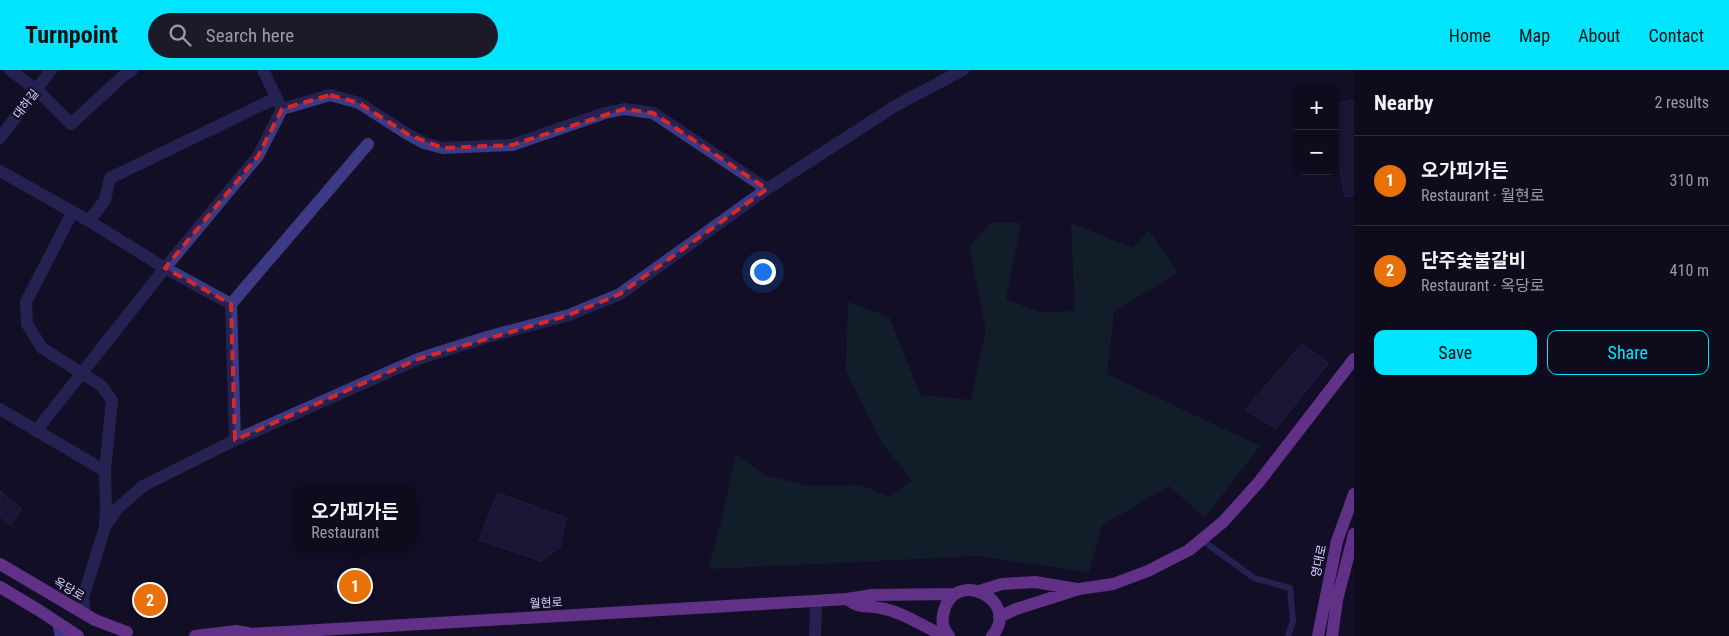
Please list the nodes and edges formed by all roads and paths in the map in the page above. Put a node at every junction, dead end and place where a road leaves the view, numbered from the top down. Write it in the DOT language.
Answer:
graph roads {
  1 [pos="10,70"];
  2 [pos="51,70"];
  3 [pos="132,70"];
  4 [pos="263,70"];
  5 [pos="961,70"];
  6 [pos="37,90"];
  7 [pos="279,103"];
  8 [pos="0,138"];
  9 [pos="368,144"];
  10 [pos="0,171"];
  11 [pos="767,189"];
  12 [pos="72,213"];
  13 [pos="89,221"];
  14 [pos="165,268"];
  15 [pos="231,304"];
  16 [pos="1354,359"];
  17 [pos="81,373"];
  18 [pos="0,409"];
  19 [pos="36,431"];
  20 [pos="235,440"];
  21 [pos="105,471"];
  22 [pos="1354,494"];
  23 [pos="105,527"];
  24 [pos="1354,534"];
  25 [pos="1202,540"];
  26 [pos="0,564"];
  27 [pos="0,588"];
  28 [pos="1079,589"];
  29 [pos="979,591"];
  30 [pos="955,594"];
  31 [pos="847,599"];
  32 [pos="816,601"];
  33 [pos="84,614"];
  34 [pos="999,617"];
  35 [pos="58,623"];
  36 [pos="133,634"];
  37 [pos="1318,634"];
  38 [pos="1332,634"];
  39 [pos="249,635"];
  40 [pos="993,635"];
  41 [pos="60,636"];
  42 [pos="78,636"];
  43 [pos="114,636"];
  44 [pos="195,636"];
  45 [pos="815,636"];
  46 [pos="945,636"];
  47 [pos="949,636"];
  48 [pos="1288,636"];
  1 -- 6 [label="street"];
  2 -- 6 [label="street, 대하길"];
  3 -- 6 [label="street"];
  4 -- 7 [label="street"];
  5 -- 11 [label="street"];
  6 -- 8 [label="street, 대하길"];
  7 -- 11 [label="street"];
  7 -- 13 [label="street"];
  7 -- 14 [label="street"];
  9 -- 15 [label="street"];
  10 -- 12 [label="street"];
  11 -- 20 [label="street"];
  12 -- 13 [label="street"];
  12 -- 17 [label="street"];
  13 -- 14 [label="street"];
  14 -- 15 [label="street"];
  14 -- 17 [label="street"];
  15 -- 20 [label="street"];
  16 -- 25 [label="main road"];
  17 -- 19 [label="street"];
  17 -- 21 [label="street"];
  18 -- 19 [label="street"];
  19 -- 21 [label="street"];
  20 -- 23 [label="street"];
  21 -- 23 [label="street"];
  22 -- 37 [label="main road, 영대로"];
  23 -- 33 [label="street"];
  24 -- 38 [label="main road"];
  25 -- 28 [label="main road"];
  25 -- 48 [label="lane"];
  26 -- 33 [label="main road, 옥당로"];
  27 -- 35 [label="main road"];
  28 -- 29 [label="main road, 월현로"];
  28 -- 34 [label="main road"];
  29 -- 30 [label="main road, 월현로"];
  29 -- 34 [label="main road"];
  30 -- 31 [label="main road, 월현로"];
  30 -- 47 [label="main road"];
  31 -- 32 [label="main road, 월현로"];
  31 -- 46 [label="main road"];
  32 -- 39 [label="main road, 월현로"];
  32 -- 45 [label="street"];
  33 -- 36 [label="main road, 옥당로"];
  34 -- 40 [label="main road"];
  35 -- 41 [label="main road"];
  35 -- 42 [label="main road"];
  36 -- 43 [label="main road"];
  39 -- 44 [label="main road, 월현로"];
}
